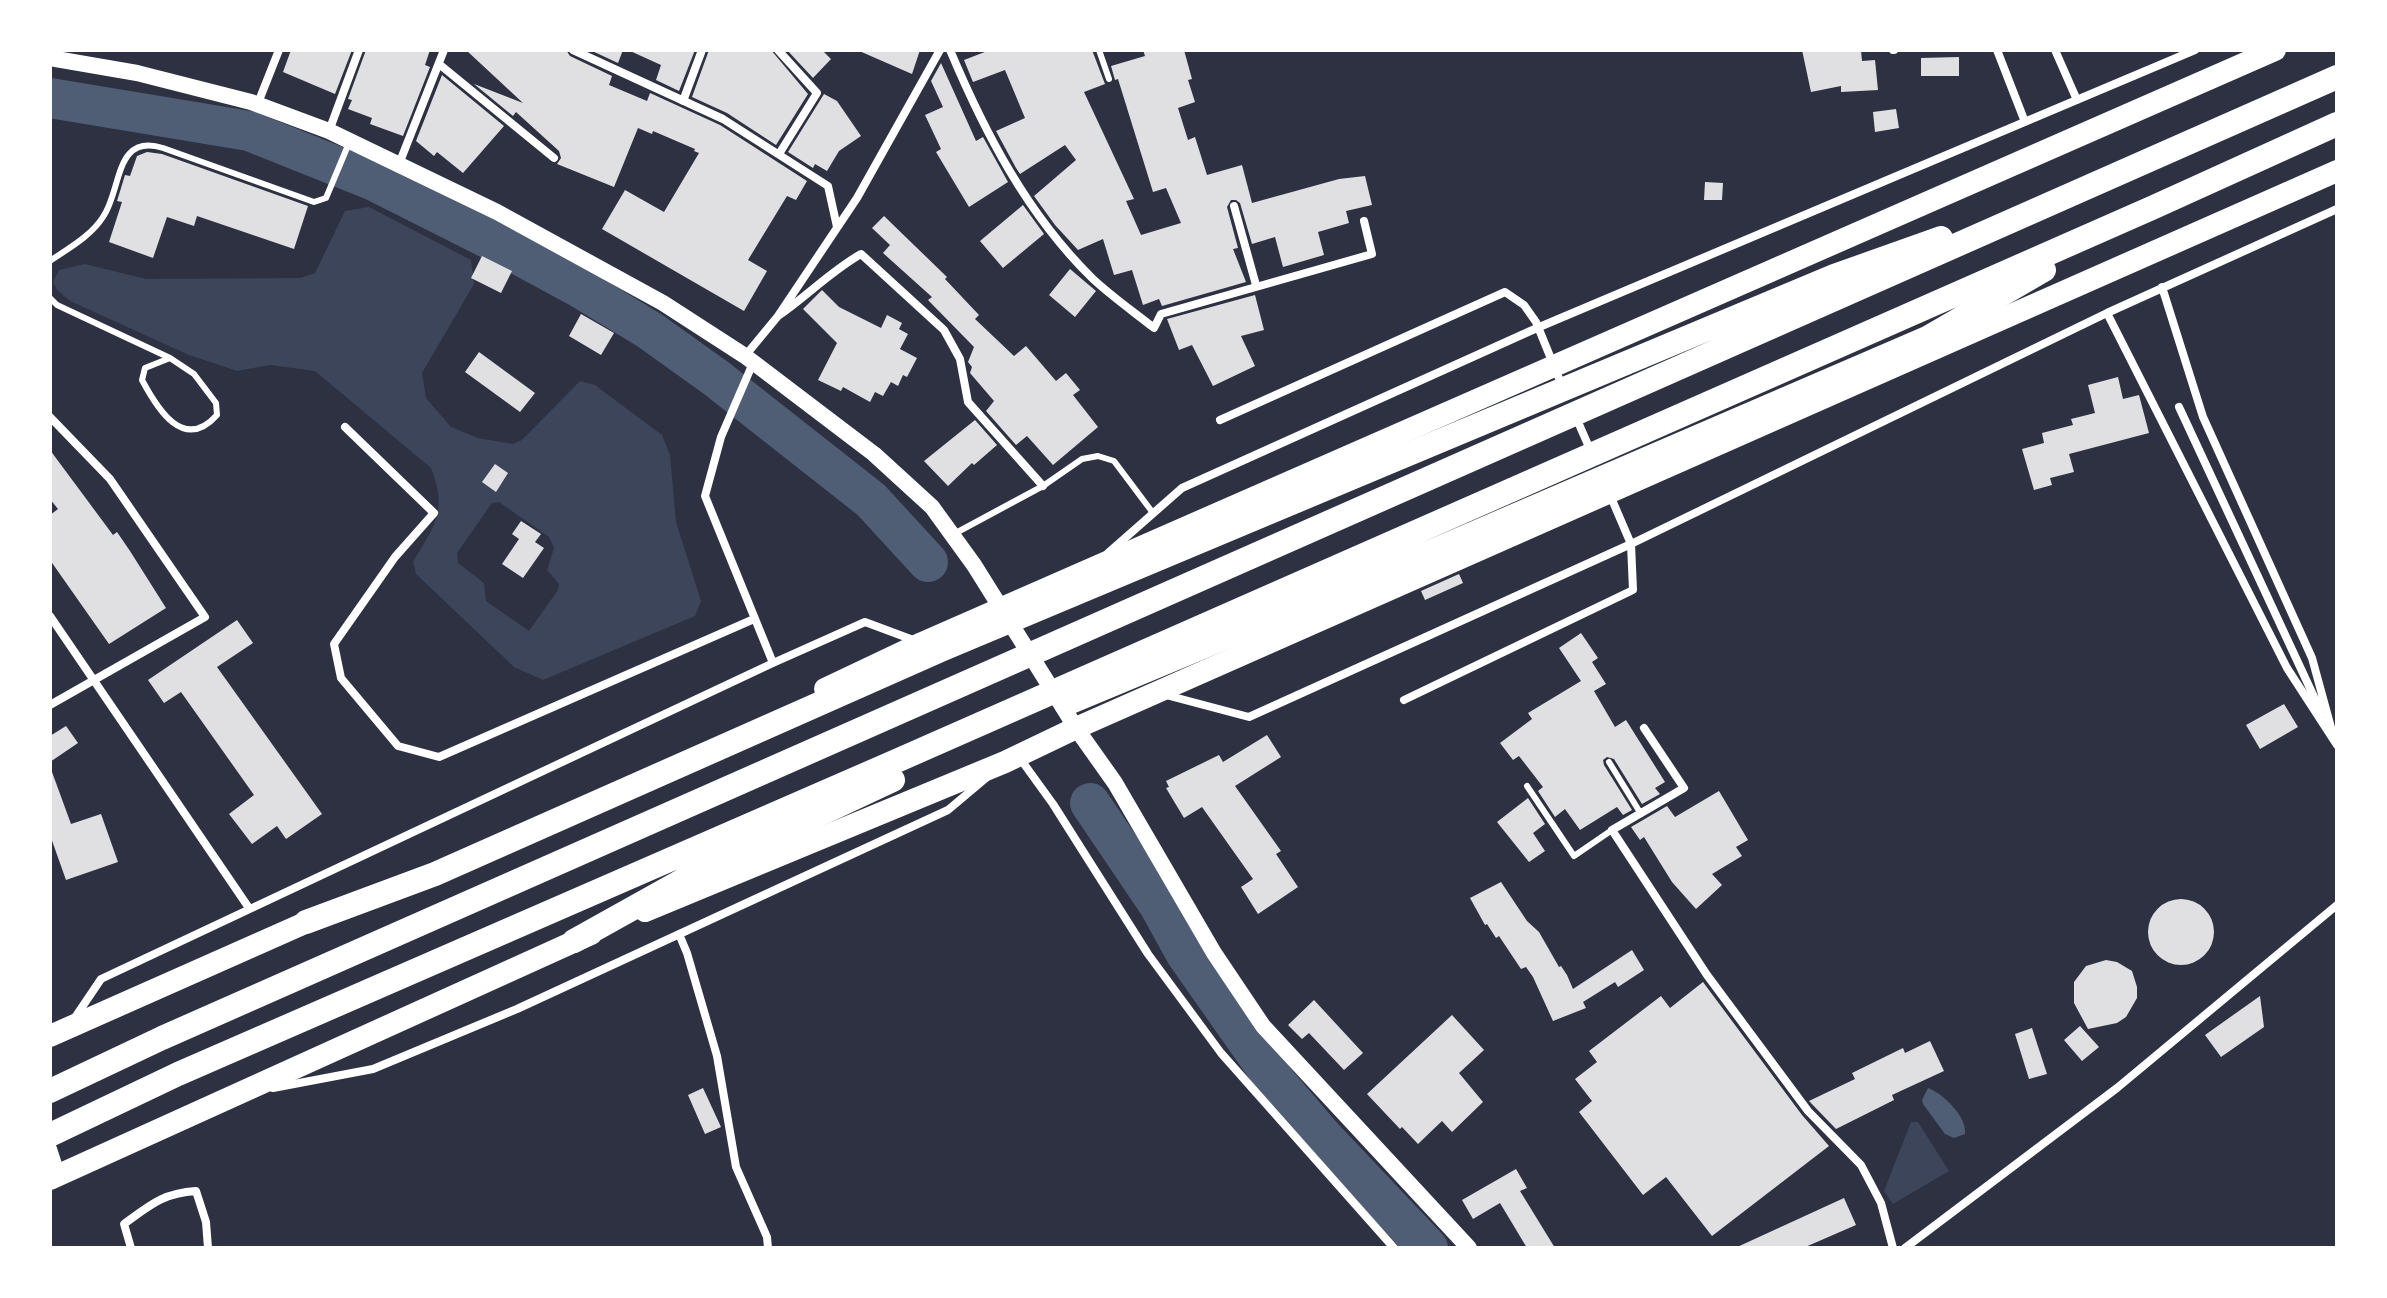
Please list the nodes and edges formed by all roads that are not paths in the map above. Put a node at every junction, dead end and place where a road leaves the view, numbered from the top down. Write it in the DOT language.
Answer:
graph roads {
  1 [pos="279,50"];
  2 [pos="359,50"];
  3 [pos="444,50"];
  4 [pos="573,50"];
  5 [pos="702,50"];
  6 [pos="778,50"];
  7 [pos="940,50"];
  8 [pos="950,50"];
  9 [pos="1099,50"];
  10 [pos="1997,50"];
  11 [pos="2055,50"];
  12 [pos="2195,50"];
  13 [pos="2275,50"];
  14 [pos="50,58"];
  15 [pos="439,64"];
  16 [pos="2337,77"];
  17 [pos="1109,79"];
  18 [pos="2077,100"];
  19 [pos="683,101"];
  20 [pos="258,103"];
  21 [pos="2025,122"];
  22 [pos="2337,124"];
  23 [pos="329,131"];
  24 [pos="348,146"];
  25 [pos="779,154"];
  26 [pos="554,158"];
  27 [pos="399,164"];
  28 [pos="2132,169"];
  29 [pos="2337,171"];
  30 [pos="1234,206"];
  31 [pos="2154,207"];
  32 [pos="2337,209"];
  33 [pos="1364,221"];
  34 [pos="837,227"];
  35 [pos="50,261"];
  36 [pos="1256,285"];
  37 [pos="2162,287"];
  38 [pos="50,298"];
  39 [pos="2107,313"];
  40 [pos="778,316"];
  41 [pos="1537,328"];
  42 [pos="170,358"];
  43 [pos="749,360"];
  44 [pos="2179,407"];
  45 [pos="50,417"];
  46 [pos="1220,420"];
  47 [pos="345,427"];
  48 [pos="1593,458"];
  49 [pos="1600,472"];
  50 [pos="1043,486"];
  51 [pos="1153,513"];
  52 [pos="952,535"];
  53 [pos="1631,544"];
  54 [pos="1084,574"];
  55 [pos="1001,610"];
  56 [pos="50,616"];
  57 [pos="754,619"];
  58 [pos="922,643"];
  59 [pos="773,663"];
  60 [pos="93,678"];
  61 [pos="1160,693"];
  62 [pos="1404,700"];
  63 [pos="50,705"];
  64 [pos="1076,728"];
  65 [pos="1644,728"];
  66 [pos="2336,742"];
  67 [pos="1012,759"];
  68 [pos="1609,762"];
  69 [pos="1527,786"];
  70 [pos="1641,814"];
  71 [pos="1612,830"];
  72 [pos="2337,905"];
  73 [pos="249,908"];
  74 [pos="306,922"];
  75 [pos="679,934"];
  76 [pos="574,941"];
  77 [pos="58,1033"];
  78 [pos="50,1091"];
  79 [pos="242,1094"];
  80 [pos="50,1135"];
  81 [pos="50,1149"];
  82 [pos="54,1176"];
  83 [pos="131,1248"];
  84 [pos="208,1248"];
  85 [pos="768,1248"];
  86 [pos="1394,1248"];
  87 [pos="1469,1248"];
  88 [pos="1893,1248"];
  89 [pos="1905,1248"];
  1 -- 20 [label="street"];
  2 -- 23 [label="street"];
  3 -- 15 [label="street"];
  4 -- 19 [label="street"];
  5 -- 19 [label="street"];
  6 -- 25 [label="street"];
  7 -- 34 [label="street"];
  8 -- 36 [label="street"];
  9 -- 17 [label="lane"];
  10 -- 21 [label="street"];
  11 -- 18 [label="street"];
  12 -- 18 [label="street"];
  13 -- 54 [label="highway"];
  14 -- 20 [label="main road"];
  15 -- 26 [label="street"];
  15 -- 27 [label="street"];
  16 -- 28 [label="highway"];
  18 -- 21 [label="street"];
  19 -- 25 [label="street"];
  20 -- 23 [label="main road"];
  21 -- 41 [label="street"];
  22 -- 31 [label="highway"];
  23 -- 24 [label="main road"];
  24 -- 27 [label="main road"];
  24 -- 35 [label="lane"];
  25 -- 34 [label="street"];
  27 -- 43 [label="main road"];
  28 -- 74 [label="highway"];
  28 -- 78 [label="highway"];
  29 -- 61 [label="highway"];
  30 -- 36 [label="street"];
  31 -- 76 [label="highway"];
  31 -- 80 [label="highway"];
  32 -- 37 [label="street"];
  33 -- 36 [label="street"];
  34 -- 40 [label="street"];
  37 -- 39 [label="street"];
  37 -- 66 [label="street"];
  38 -- 42 [label="lane"];
  39 -- 53 [label="street"];
  39 -- 66 [label="street"];
  40 -- 43 [label="street"];
  40 -- 50 [label="street"];
  41 -- 46 [label="street"];
  41 -- 48 [label="street"];
  41 -- 51 [label="street"];
  42 -- 42 [label="lane"];
  43 -- 52 [label="main road"];
  43 -- 57 [label="street"];
  44 -- 66 [label="street"];
  45 -- 60 [label="street"];
  47 -- 57 [label="street"];
  49 -- 53 [label="street"];
  50 -- 51 [label="lane"];
  50 -- 52 [label="lane"];
  51 -- 54 [label="street"];
  52 -- 55 [label="main road"];
  53 -- 61 [label="street"];
  53 -- 62 [label="street"];
  54 -- 55 [label="highway"];
  55 -- 58 [label="highway"];
  55 -- 64 [label="main road"];
  56 -- 60 [label="street"];
  57 -- 59 [label="street"];
  58 -- 59 [label="street"];
  58 -- 74 [label="highway"];
  59 -- 73 [label="street"];
  60 -- 63 [label="street"];
  60 -- 73 [label="street"];
  61 -- 64 [label="highway"];
  64 -- 67 [label="highway"];
  64 -- 87 [label="main road"];
  65 -- 70 [label="street"];
  67 -- 75 [label="street"];
  67 -- 76 [label="highway"];
  67 -- 86 [label="street"];
  68 -- 70 [label="lane"];
  69 -- 71 [label="lane"];
  70 -- 71 [label="street"];
  71 -- 88 [label="street"];
  72 -- 89 [label="street"];
  73 -- 77 [label="street"];
  74 -- 77 [label="highway"];
  75 -- 79 [label="street"];
  75 -- 85 [label="street"];
  76 -- 79 [label="highway"];
  79 -- 82 [label="highway"];
  81 -- 82 [label="street"];
  83 -- 84 [label="street"];
}
